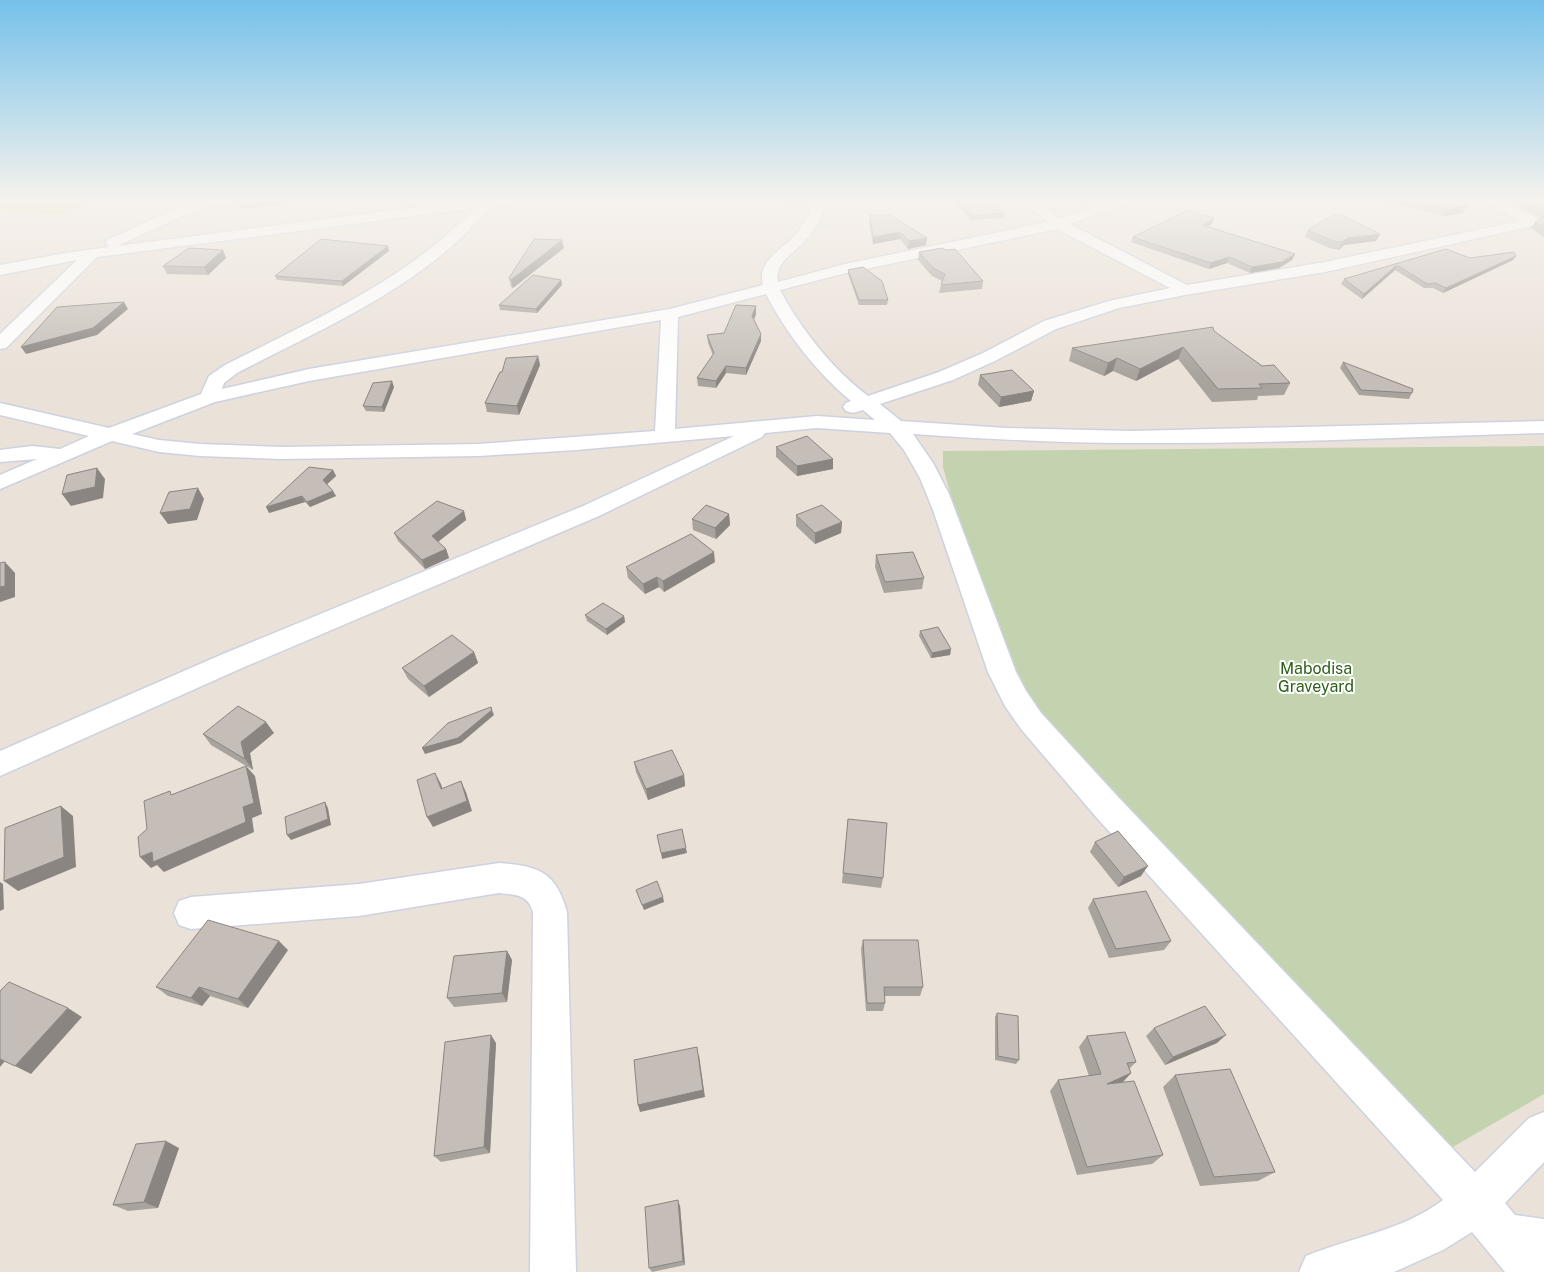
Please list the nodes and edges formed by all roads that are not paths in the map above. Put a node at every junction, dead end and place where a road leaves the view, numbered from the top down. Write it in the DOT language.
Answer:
graph roads {
  1 [pos="64,257"];
  2 [pos="89,257"];
  3 [pos="430,257"];
  4 [pos="781,257"];
  5 [pos="900,257"];
  6 [pos="1123,257"];
  7 [pos="1372,257"];
  8 [pos="0,270"];
  9 [pos="770,290"];
  10 [pos="1185,290"];
  11 [pos="670,314"];
  12 [pos="0,344"];
  13 [pos="209,398"];
  14 [pos="864,402"];
  15 [pos="0,409"];
  16 [pos="817,422"];
  17 [pos="895,427"];
  18 [pos="1544,427"];
  19 [pos="765,428"];
  20 [pos="111,434"];
  21 [pos="662,453"];
  22 [pos="63,454"];
  23 [pos="0,456"];
  24 [pos="0,483"];
  25 [pos="0,764"];
  26 [pos="191,914"];
  27 [pos="1544,1133"];
  28 [pos="1474,1202"];
  29 [pos="1524,1238"];
  30 [pos="553,1272"];
  31 [pos="1322,1272"];
  32 [pos="1533,1272"];
  1 -- 8 [label="street"];
  2 -- 12 [label="street"];
  3 -- 13 [label="street"];
  4 -- 9 [label="street"];
  5 -- 9 [label="street"];
  6 -- 10 [label="street"];
  7 -- 10 [label="street"];
  9 -- 11 [label="street"];
  9 -- 14 [label="street"];
  10 -- 14 [label="street"];
  11 -- 13 [label="street"];
  11 -- 21 [label="street"];
  13 -- 20 [label="street"];
  14 -- 16 [label="street"];
  14 -- 17 [label="street"];
  15 -- 20 [label="street"];
  16 -- 17 [label="street"];
  16 -- 19 [label="street"];
  17 -- 18 [label="street"];
  17 -- 28 [label="street"];
  19 -- 21 [label="street"];
  19 -- 21 [label="street"];
  20 -- 21 [label="street"];
  20 -- 22 [label="street"];
  21 -- 25 [label="street"];
  22 -- 23 [label="street"];
  22 -- 24 [label="street"];
  26 -- 30 [label="street"];
  27 -- 28 [label="street"];
  28 -- 29 [label="street"];
  28 -- 31 [label="street"];
  29 -- 32 [label="street"];
}
